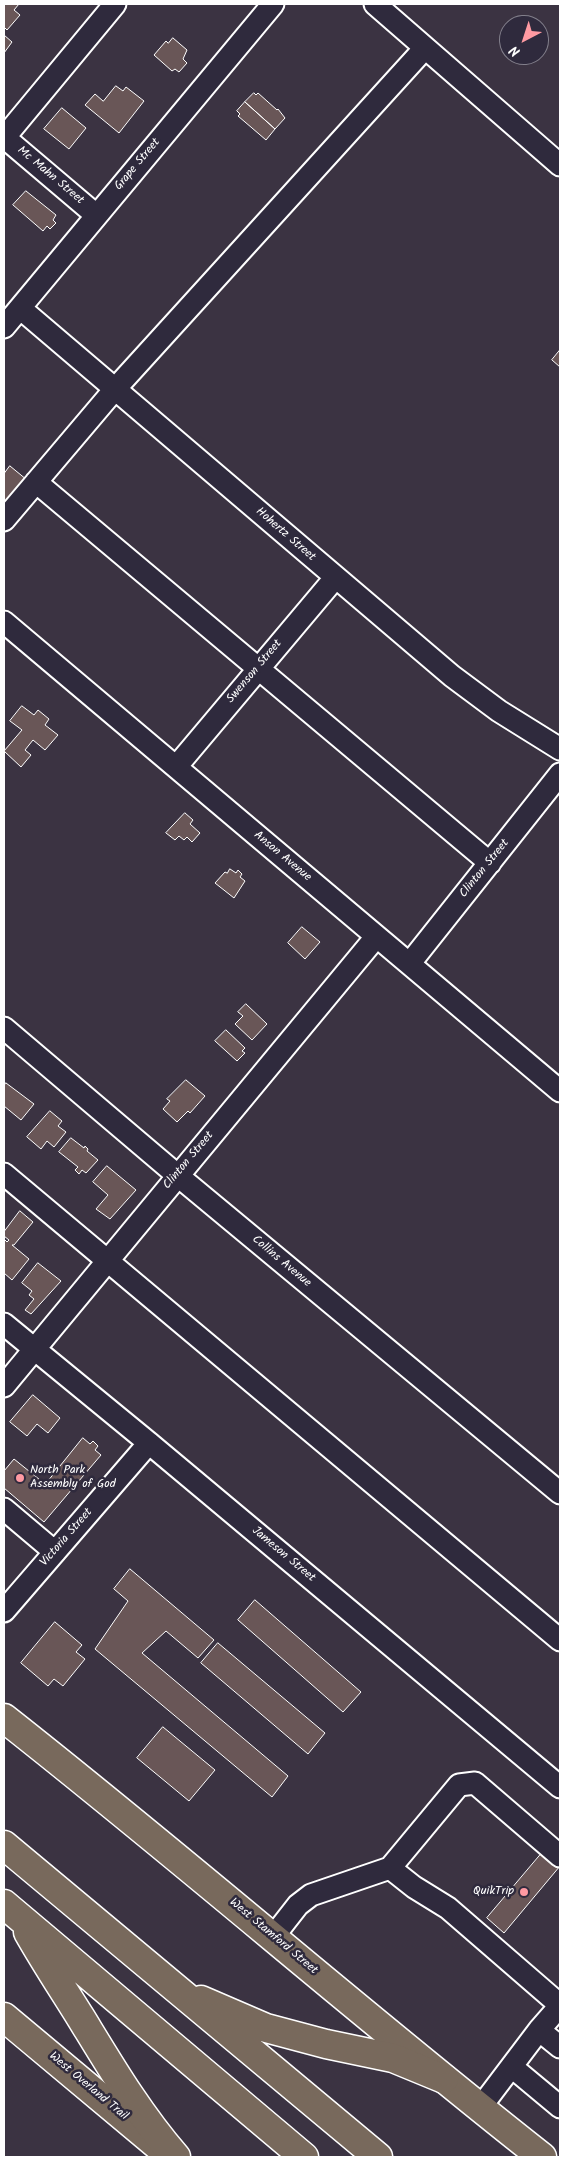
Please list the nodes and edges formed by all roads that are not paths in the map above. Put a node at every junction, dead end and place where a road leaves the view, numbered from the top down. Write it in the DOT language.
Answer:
graph roads {
  1 [pos="115,4"];
  2 [pos="273,4"];
  3 [pos="375,4"];
  4 [pos="425,48"];
  5 [pos="4,138"];
  6 [pos="560,165"];
  7 [pos="96,214"];
  8 [pos="20,308"];
  9 [pos="4,327"];
  10 [pos="115,389"];
  11 [pos="36,482"];
  12 [pos="4,520"];
  13 [pos="335,578"];
  14 [pos="4,622"];
  15 [pos="258,668"];
  16 [pos="560,749"];
  17 [pos="176,767"];
  18 [pos="560,774"];
  19 [pos="490,863"];
  20 [pos="376,937"];
  21 [pos="410,963"];
  22 [pos="4,1028"];
  23 [pos="560,1091"];
  24 [pos="4,1174"];
  25 [pos="177,1175"];
  26 [pos="107,1260"];
  27 [pos="4,1324"];
  28 [pos="34,1349"];
  29 [pos="4,1386"];
  30 [pos="149,1443"];
  31 [pos="560,1493"];
  32 [pos="4,1510"];
  33 [pos="55,1552"];
  34 [pos="4,1611"];
  35 [pos="560,1640"];
  36 [pos="4,1718"];
  37 [pos="560,1788"];
  38 [pos="4,1845"];
  39 [pos="560,1856"];
  40 [pos="390,1868"];
  41 [pos="12,1911"];
  42 [pos="272,1937"];
  43 [pos="179,1992"];
  44 [pos="560,2005"];
  45 [pos="4,2017"];
  46 [pos="539,2030"];
  47 [pos="560,2047"];
  48 [pos="512,2066"];
  49 [pos="444,2079"];
  50 [pos="560,2107"];
  51 [pos="480,2108"];
  52 [pos="172,2157"];
  53 [pos="176,2157"];
  54 [pos="304,2157"];
  55 [pos="378,2157"];
  56 [pos="542,2157"];
  1 -- 5 [label="street"];
  2 -- 7 [label="street, Grape Street"];
  3 -- 4 [label="street"];
  4 -- 6 [label="street"];
  4 -- 10 [label="street"];
  5 -- 7 [label="street, Mc Mahn Street"];
  7 -- 8 [label="street, Grape Street"];
  8 -- 9 [label="street, Grape Street"];
  8 -- 10 [label="street, Hohertz Street"];
  10 -- 11 [label="street"];
  10 -- 13 [label="street, Hohertz Street"];
  11 -- 12 [label="street"];
  11 -- 15 [label="street"];
  13 -- 15 [label="street, Swenson Street"];
  13 -- 16 [label="street, Hohertz Street"];
  14 -- 17 [label="street, Anson Avenue"];
  15 -- 17 [label="street, Swenson Street"];
  15 -- 19 [label="street"];
  17 -- 20 [label="street, Anson Avenue"];
  18 -- 19 [label="street, Clinton Street"];
  19 -- 21 [label="street, Clinton Street"];
  20 -- 21 [label="street, Anson Avenue"];
  20 -- 25 [label="street, Clinton Street"];
  21 -- 23 [label="street, Anson Avenue"];
  22 -- 25 [label="street, Collins Avenue"];
  24 -- 26 [label="street"];
  25 -- 26 [label="street, Clinton Street"];
  25 -- 31 [label="street, Collins Avenue"];
  26 -- 28 [label="street, Clinton Street"];
  26 -- 35 [label="street"];
  27 -- 28 [label="street, Jameson Street"];
  28 -- 29 [label="street, Clinton Street"];
  28 -- 30 [label="street, Jameson Street"];
  30 -- 33 [label="street, Victoria Street"];
  30 -- 37 [label="street, Jameson Street"];
  32 -- 33 [label="street"];
  33 -- 34 [label="street, Victoria Street"];
  36 -- 42 [label="main road, West Stamford Street"];
  38 -- 43 [label="main road"];
  39 -- 40 [label="street"];
  40 -- 42 [label="street"];
  40 -- 44 [label="street"];
  41 -- 53 [label="main road"];
  41 -- 54 [label="main road"];
  42 -- 49 [label="main road, West Stamford Street"];
  43 -- 49 [label="main road"];
  43 -- 55 [label="main road"];
  44 -- 46 [label="street"];
  45 -- 52 [label="main road, West Overland Trail"];
  46 -- 47 [label="street"];
  46 -- 48 [label="street"];
  48 -- 50 [label="street"];
  48 -- 51 [label="street"];
  49 -- 51 [label="main road, West Stamford Street"];
  51 -- 56 [label="main road, West Stamford Street"];
}
